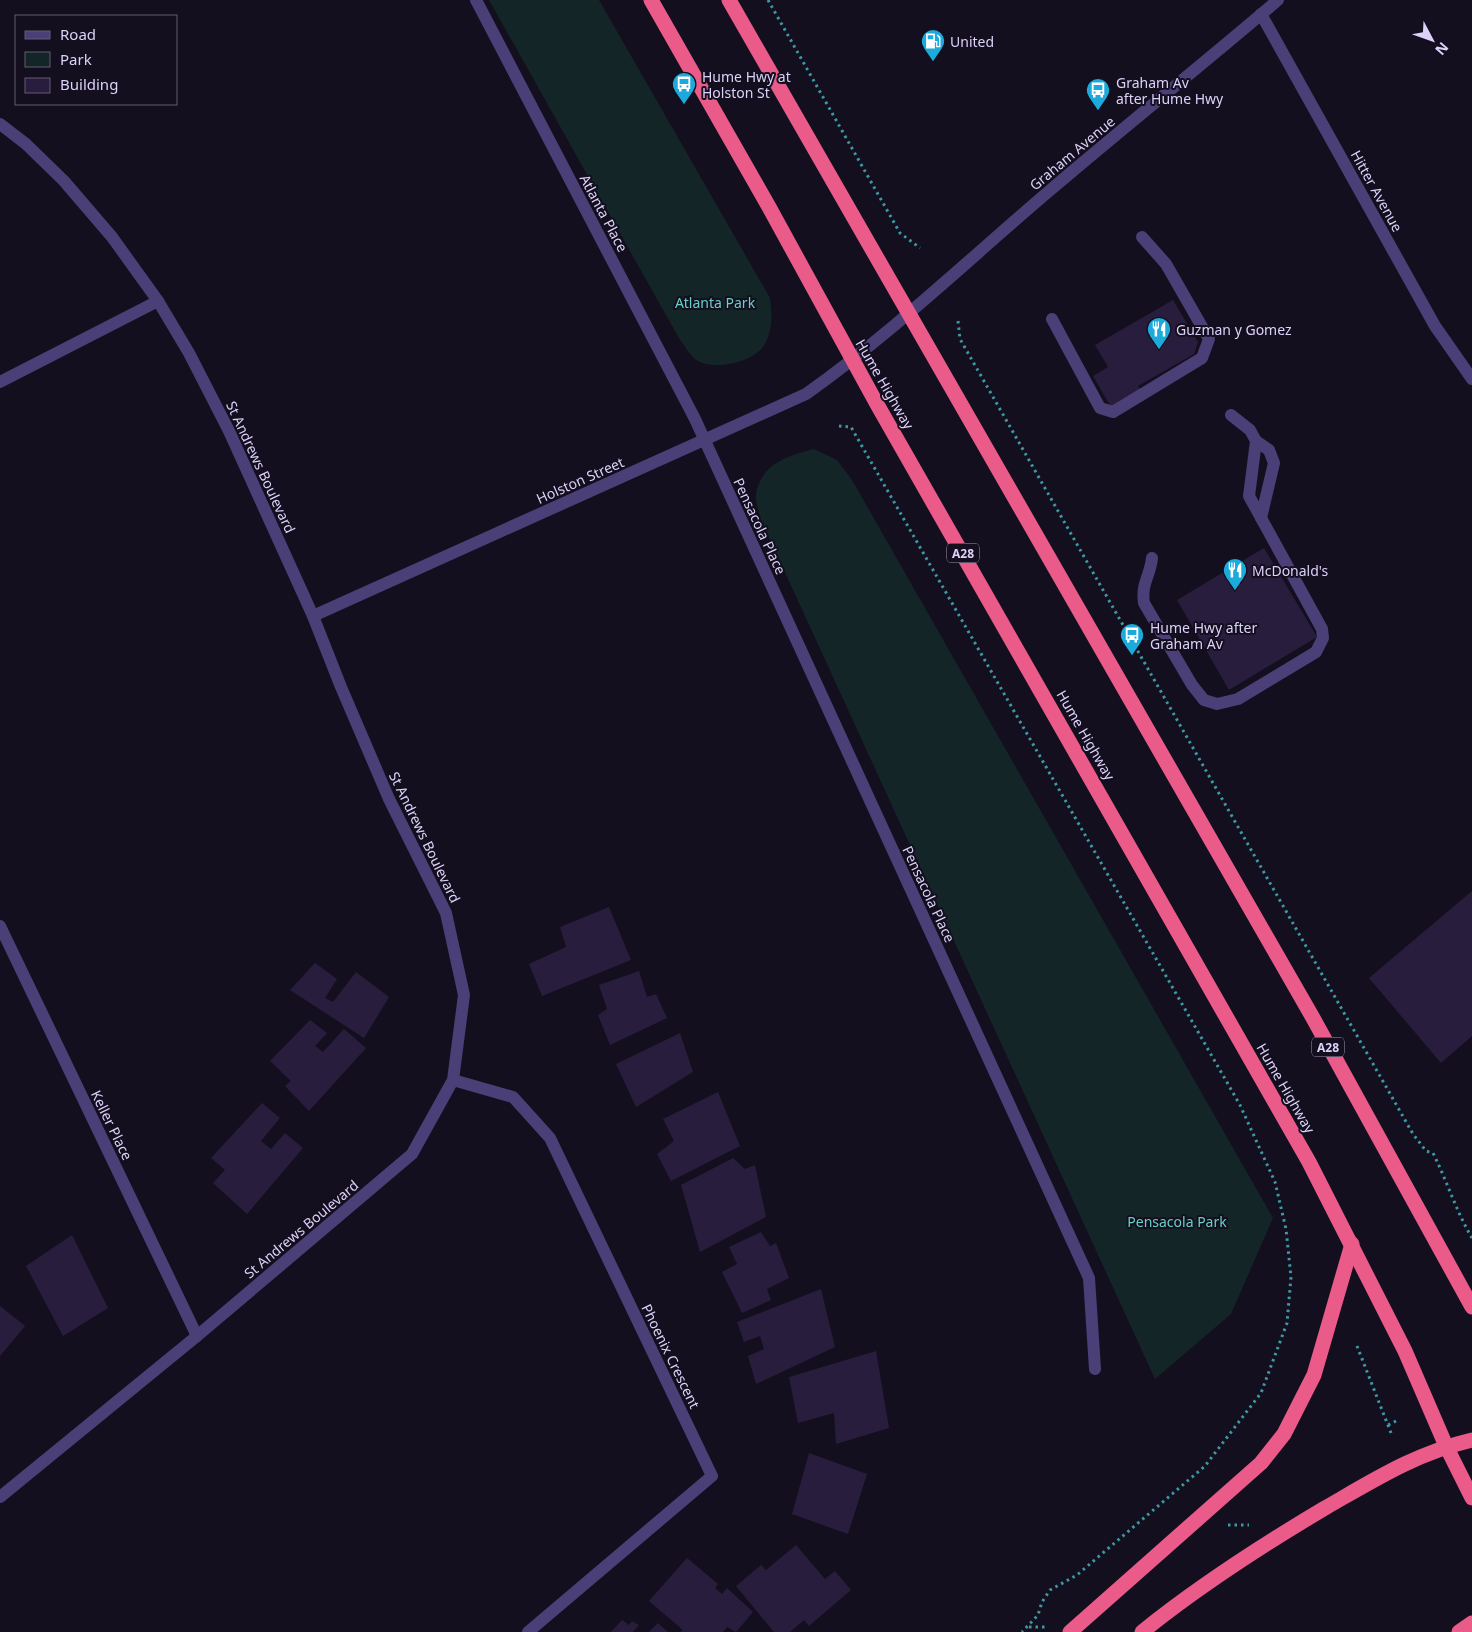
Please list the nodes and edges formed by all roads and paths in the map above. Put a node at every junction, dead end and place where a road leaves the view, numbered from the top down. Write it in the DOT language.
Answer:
graph roads {
  1 [pos="476,0"];
  2 [pos="651,0"];
  3 [pos="729,0"];
  4 [pos="768,0"];
  5 [pos="1278,0"];
  6 [pos="1261,14"];
  7 [pos="0,124"];
  8 [pos="1142,237"];
  9 [pos="920,248"];
  10 [pos="158,301"];
  11 [pos="909,311"];
  12 [pos="1052,320"];
  13 [pos="958,321"];
  14 [pos="852,360"];
  15 [pos="1471,376"];
  16 [pos="0,382"];
  17 [pos="1231,415"];
  18 [pos="838,426"];
  19 [pos="1256,440"];
  20 [pos="704,441"];
  21 [pos="1261,518"];
  22 [pos="1152,558"];
  23 [pos="313,616"];
  24 [pos="0,926"];
  25 [pos="453,1080"];
  26 [pos="1472,1238"];
  27 [pos="1352,1244"];
  28 [pos="1472,1307"];
  29 [pos="197,1336"];
  30 [pos="1357,1346"];
  31 [pos="1095,1369"];
  32 [pos="1398,1420"];
  33 [pos="1388,1425"];
  34 [pos="1391,1433"];
  35 [pos="1472,1440"];
  36 [pos="1446,1446"];
  37 [pos="0,1498"];
  38 [pos="1472,1498"];
  39 [pos="1259,1525"];
  40 [pos="1190,1526"];
  41 [pos="1472,1623"];
  42 [pos="528,1632"];
  43 [pos="1022,1632"];
  44 [pos="1070,1632"];
  45 [pos="1142,1632"];
  46 [pos="1459,1632"];
  1 -- 20 [label="street, Atlanta Place"];
  2 -- 14 [label="highway, Hume Highway / A28"];
  3 -- 11 [label="highway, A28"];
  4 -- 9 [label="path"];
  5 -- 6 [label="street, Graham Avenue"];
  6 -- 11 [label="street, Graham Avenue"];
  6 -- 15 [label="street, Hitter Avenue"];
  7 -- 10 [label="street, St Andrews Boulevard"];
  8 -- 12 [label="street"];
  10 -- 16 [label="street"];
  10 -- 23 [label="street, St Andrews Boulevard"];
  11 -- 14 [label="street, Graham Avenue"];
  11 -- 28 [label="highway, A28"];
  13 -- 26 [label="path"];
  14 -- 20 [label="street, Holston Street"];
  14 -- 27 [label="highway, Hume Highway / A28"];
  17 -- 19 [label="street"];
  18 -- 43 [label="path"];
  19 -- 21 [label="street"];
  19 -- 21 [label="street"];
  20 -- 23 [label="street, Holston Street"];
  20 -- 31 [label="street, Pensacola Place"];
  21 -- 22 [label="street"];
  23 -- 25 [label="street, St Andrews Boulevard"];
  24 -- 29 [label="street, Keller Place"];
  25 -- 29 [label="street, St Andrews Boulevard"];
  25 -- 42 [label="street, Phoenix Crescent"];
  27 -- 36 [label="highway, Hume Highway / A28"];
  27 -- 40 [label="highway"];
  29 -- 37 [label="street, St Andrews Boulevard"];
  30 -- 33 [label="path"];
  32 -- 33 [label="path"];
  33 -- 34 [label="path"];
  35 -- 36 [label="highway"];
  36 -- 38 [label="highway, Hume Highway / A28"];
  36 -- 45 [label="highway"];
  39 -- 40 [label="path"];
  40 -- 44 [label="highway"];
  41 -- 46 [label="highway"];
}
